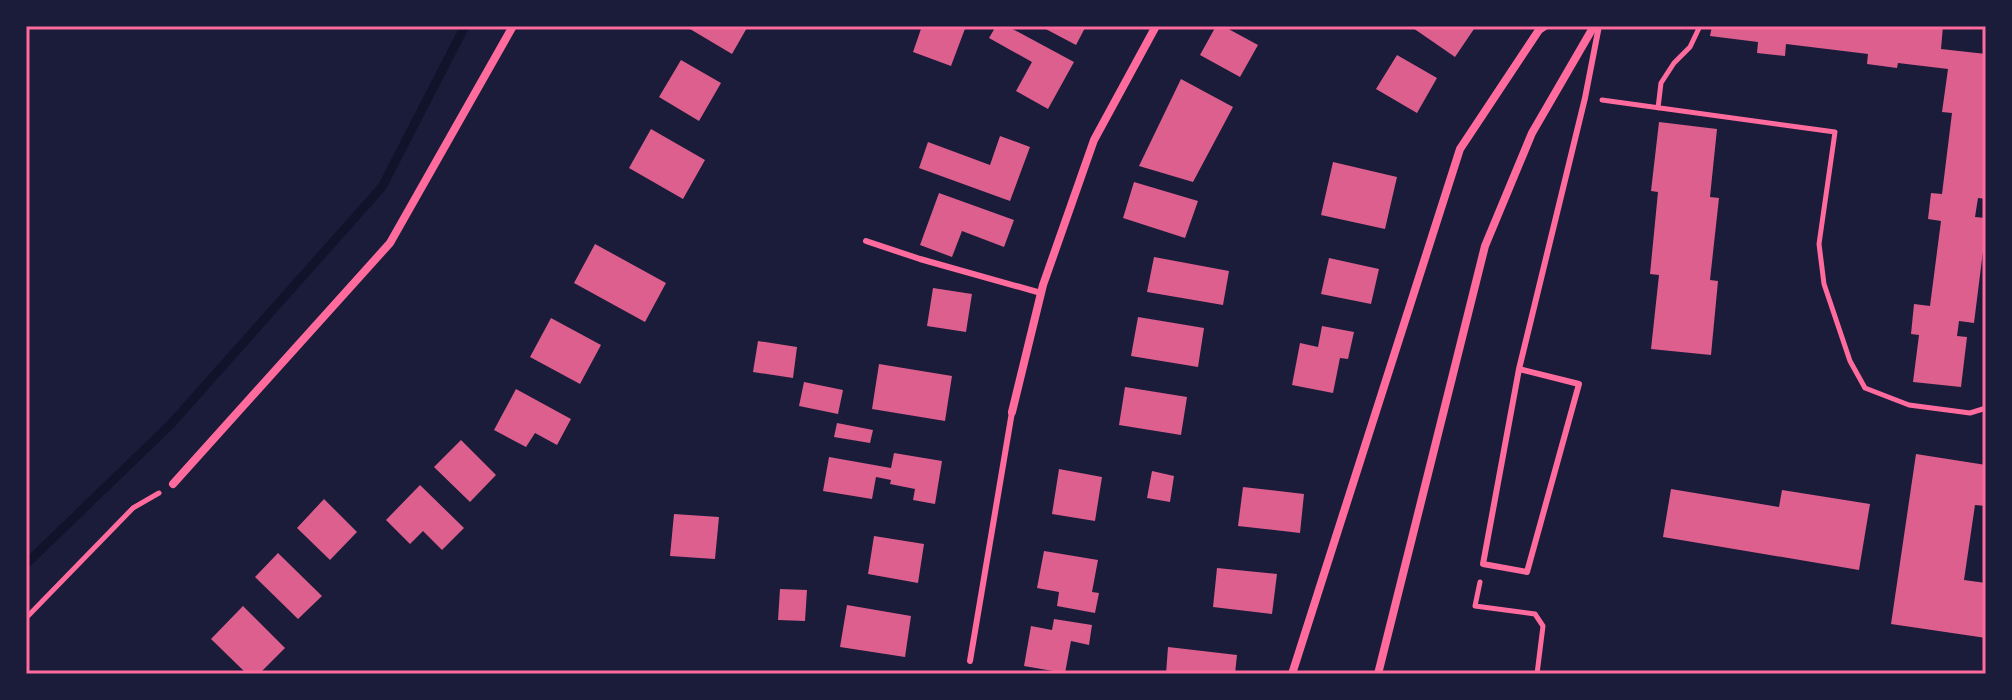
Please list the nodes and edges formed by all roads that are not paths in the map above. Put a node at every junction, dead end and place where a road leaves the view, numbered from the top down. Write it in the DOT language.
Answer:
graph roads {
  1 [pos="513,26"];
  2 [pos="1156,26"];
  3 [pos="1545,26"];
  4 [pos="1597,26"];
  5 [pos="866,241"];
  6 [pos="1041,293"];
  7 [pos="1519,369"];
  8 [pos="1012,412"];
  9 [pos="173,484"];
  10 [pos="970,661"];
  11 [pos="1292,674"];
  12 [pos="1378,674"];
  1 -- 9 [label="street"];
  2 -- 6 [label="street"];
  3 -- 11 [label="street"];
  4 -- 7 [label="lane"];
  4 -- 12 [label="street"];
  5 -- 6 [label="lane"];
  6 -- 8 [label="street"];
  7 -- 7 [label="lane"];
  8 -- 10 [label="lane"];
}
